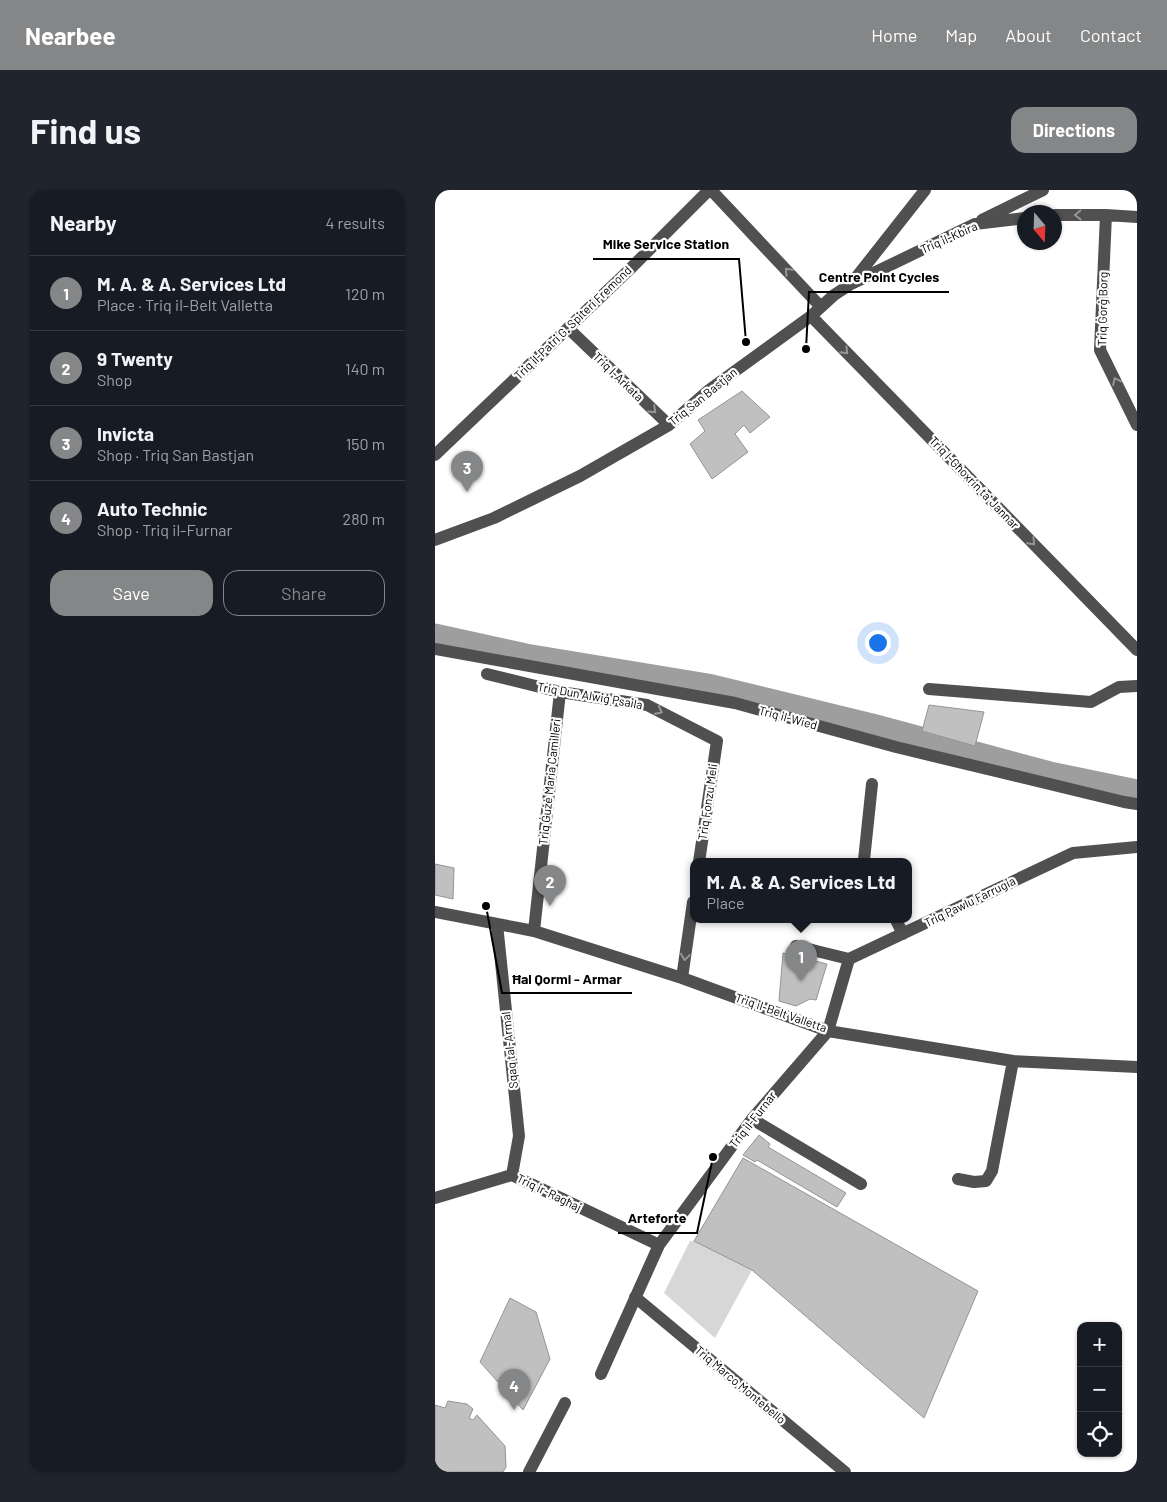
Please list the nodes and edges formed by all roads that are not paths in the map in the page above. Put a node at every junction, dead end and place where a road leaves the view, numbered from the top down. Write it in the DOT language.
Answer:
graph roads {
  1 [pos="710,190"];
  2 [pos="1043,190"];
  3 [pos="919,192"];
  4 [pos="1062,215"];
  5 [pos="1106,215"];
  6 [pos="1137,217"];
  7 [pos="1017,219"];
  8 [pos="975,224"];
  9 [pos="851,284"];
  10 [pos="821,307"];
  11 [pos="811,316"];
  12 [pos="567,328"];
  13 [pos="669,425"];
  14 [pos="1137,425"];
  15 [pos="435,455"];
  16 [pos="435,540"];
  17 [pos="435,649"];
  18 [pos="1137,650"];
  19 [pos="487,674"];
  20 [pos="1137,686"];
  21 [pos="929,689"];
  22 [pos="560,692"];
  23 [pos="717,741"];
  24 [pos="872,784"];
  25 [pos="1137,804"];
  26 [pos="1137,847"];
  27 [pos="700,858"];
  28 [pos="864,858"];
  29 [pos="435,912"];
  30 [pos="690,923"];
  31 [pos="898,923"];
  32 [pos="497,924"];
  33 [pos="534,931"];
  34 [pos="903,934"];
  35 [pos="796,946"];
  36 [pos="849,959"];
  37 [pos="682,978"];
  38 [pos="828,1030"];
  39 [pos="1013,1061"];
  40 [pos="1137,1066"];
  41 [pos="752,1119"];
  42 [pos="512,1175"];
  43 [pos="958,1179"];
  44 [pos="861,1184"];
  45 [pos="435,1198"];
  46 [pos="659,1245"];
  47 [pos="635,1297"];
  48 [pos="601,1374"];
  49 [pos="565,1403"];
  50 [pos="529,1472"];
  51 [pos="845,1472"];
  10 -- 1 [label="street, one-way"];
  1 -- 12 [label="street, Triq il-Patri G. Spiteri Fremond"];
  2 -- 8 [label="street"];
  3 -- 9 [label="street, Triq San Bastjan"];
  5 -- 4 [label="street, one-way"];
  5 -- 6 [label="street"];
  14 -- 5 [label="street, Triq Ġorġ Borg, one-way"];
  7 -- 8 [label="street, Triq il-Kbira"];
  8 -- 9 [label="street, Triq il-Kbira"];
  9 -- 10 [label="street, Triq San Bastjan"];
  10 -- 11 [label="street, Triq San Bastjan"];
  11 -- 13 [label="street, Triq San Bastjan"];
  11 -- 18 [label="street, Triq l-Għoxrin ta' Jannar, one-way"];
  12 -- 13 [label="street, Triq l-Arkata, one-way"];
  12 -- 15 [label="street, Triq il-Patri G. Spiteri Fremond"];
  13 -- 16 [label="street, Triq San Bastjan"];
  17 -- 25 [label="street, Triq il-Wied"];
  19 -- 22 [label="street, Triq Dun Alwiġ Psaila"];
  20 -- 21 [label="street"];
  22 -- 23 [label="street, Triq Dun Alwiġ Psaila, one-way"];
  22 -- 33 [label="street, Triq Ġużè Maria Camilleri"];
  23 -- 27 [label="street, Triq Fonzu Meli"];
  24 -- 28 [label="street"];
  26 -- 34 [label="street, Triq Pawlu Farrugia"];
  29 -- 32 [label="street, Triq il-Belt Valletta"];
  30 -- 37 [label="street, one-way"];
  31 -- 34 [label="street"];
  32 -- 33 [label="street, Triq il-Belt Valletta"];
  32 -- 42 [label="street, Sqaq tal-Armal"];
  33 -- 37 [label="street, Triq il-Belt Valletta"];
  34 -- 36 [label="street, Triq Pawlu Farrugia"];
  35 -- 36 [label="street"];
  36 -- 38 [label="street"];
  37 -- 38 [label="street, Triq il-Belt Valletta"];
  38 -- 39 [label="street, Triq il-Belt Valletta"];
  38 -- 41 [label="street, Triq il-Furnar"];
  39 -- 40 [label="street, Triq il-Belt Valletta"];
  39 -- 43 [label="street"];
  41 -- 44 [label="street"];
  41 -- 46 [label="street, Triq il-Furnar"];
  42 -- 45 [label="street, Triq ir-Ragħaj"];
  42 -- 46 [label="street, Triq ir-Ragħaj"];
  46 -- 47 [label="street, Triq il-Furnar"];
  47 -- 48 [label="street, Triq il-Furnar"];
  47 -- 51 [label="street, Triq Marco Montebello"];
  49 -- 50 [label="street"];
}
